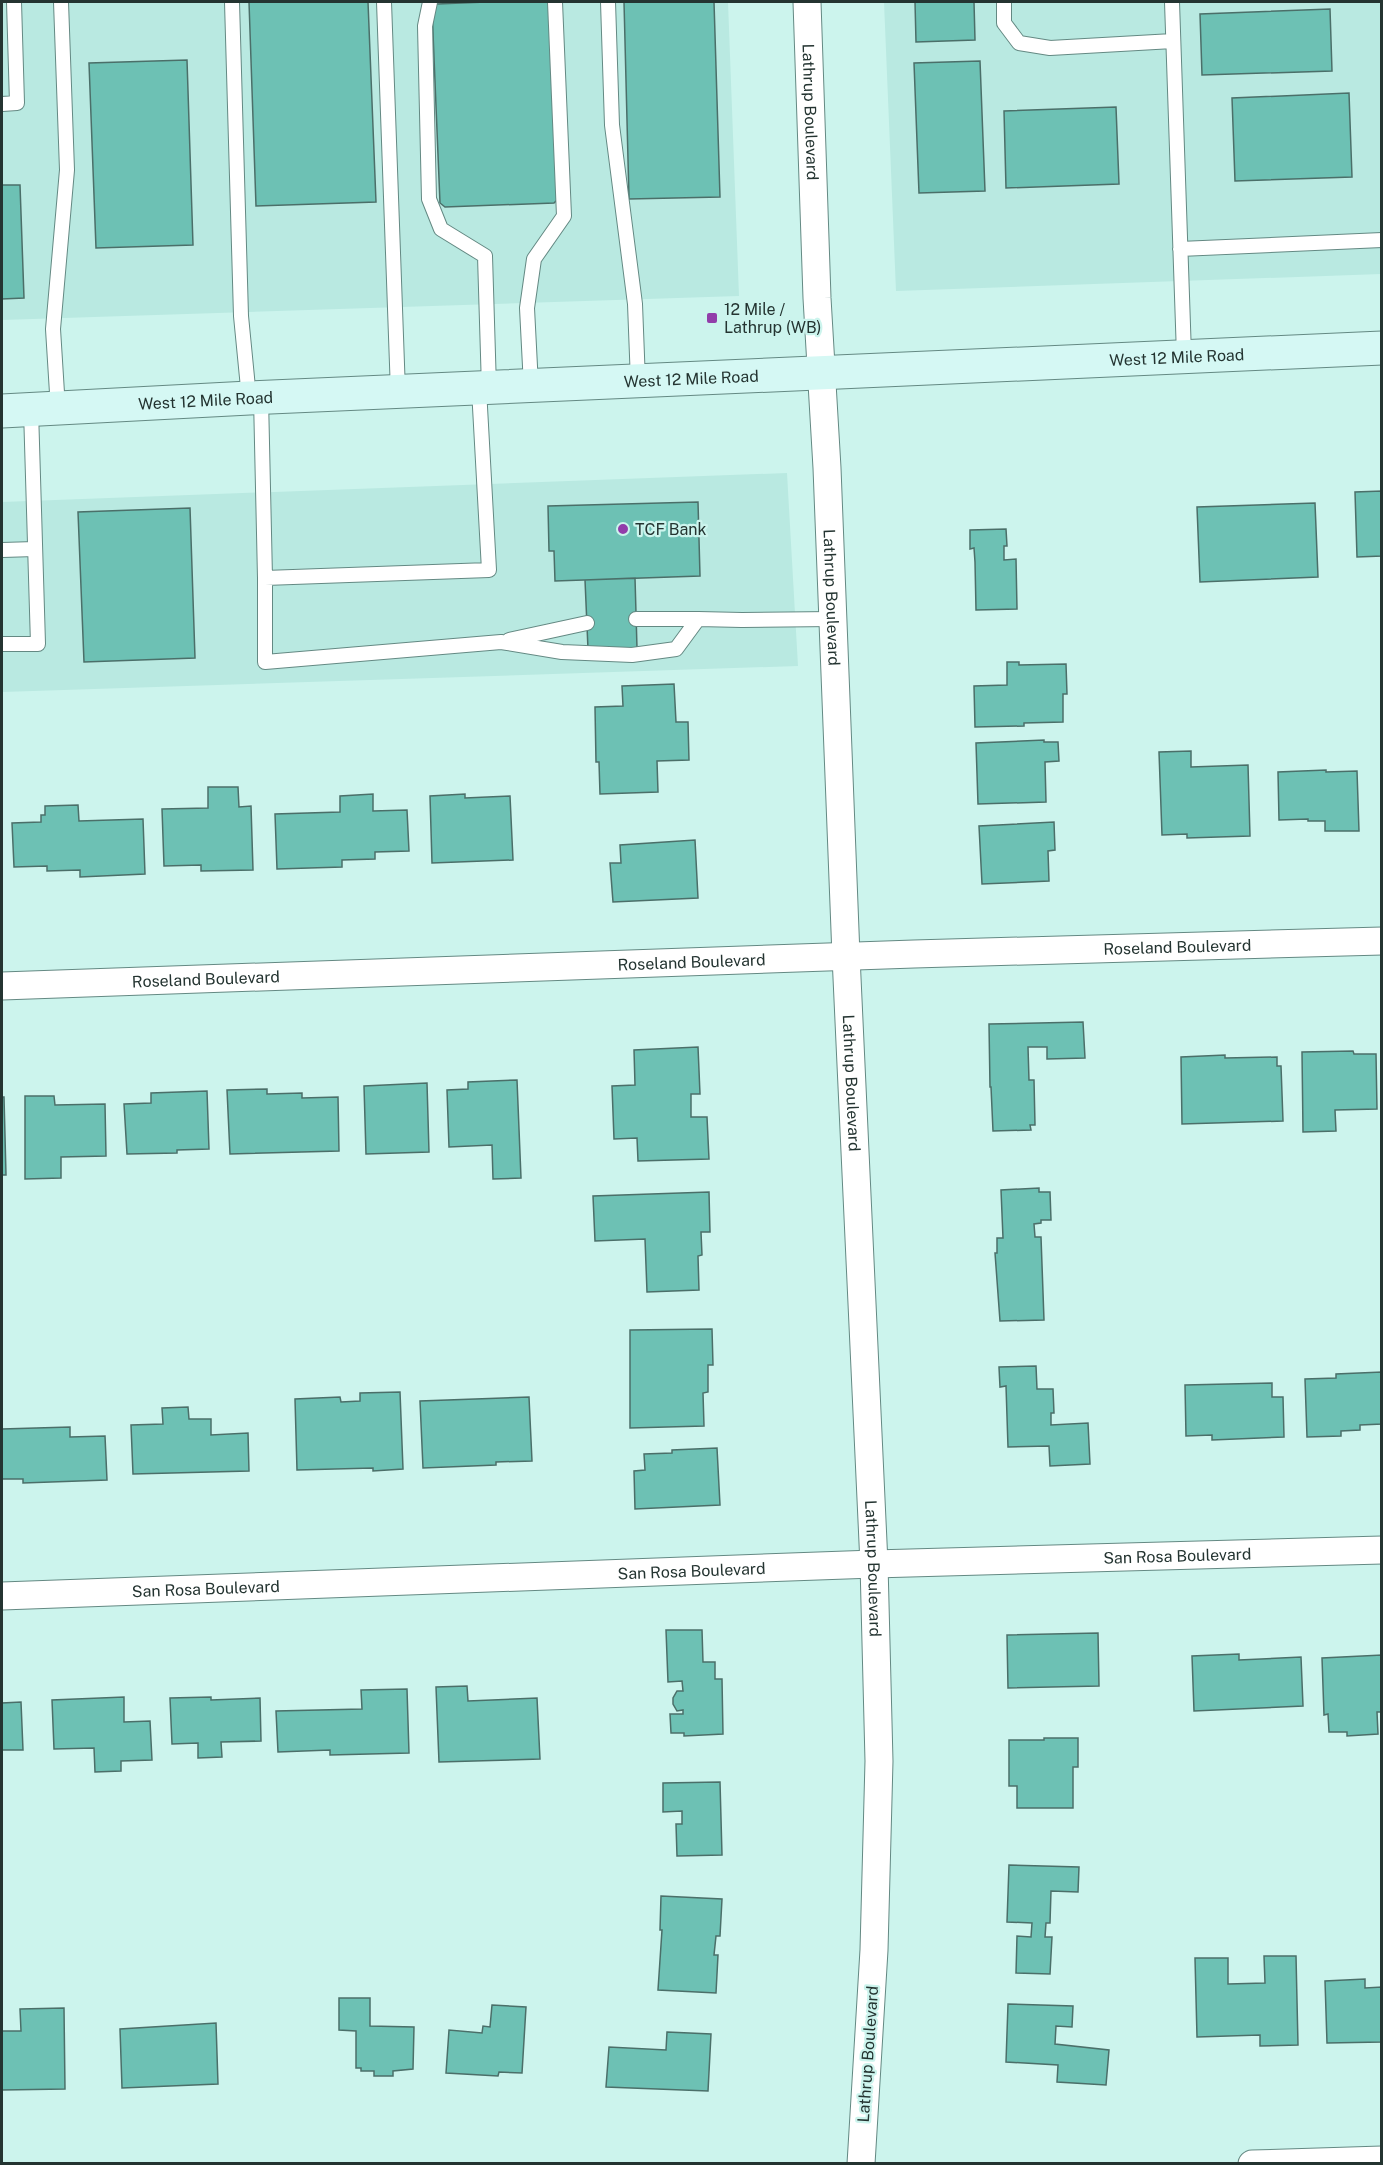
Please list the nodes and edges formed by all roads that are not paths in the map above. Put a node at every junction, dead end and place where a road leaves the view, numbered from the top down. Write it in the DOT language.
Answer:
graph roads {
  1 [pos="14,2"];
  2 [pos="62,2"];
  3 [pos="232,2"];
  4 [pos="384,2"];
  5 [pos="430,2"];
  6 [pos="555,2"];
  7 [pos="608,2"];
  8 [pos="807,2"];
  9 [pos="1004,2"];
  10 [pos="1172,2"];
  11 [pos="1173,41"];
  12 [pos="2,104"];
  13 [pos="1382,240"];
  14 [pos="1180,249"];
  15 [pos="1382,348"];
  16 [pos="1184,355"];
  17 [pos="822,374"];
  18 [pos="638,382"];
  19 [pos="531,386"];
  20 [pos="484,388"];
  21 [pos="398,392"];
  22 [pos="255,398"];
  23 [pos="30,410"];
  24 [pos="35,549"];
  25 [pos="2,550"];
  26 [pos="265,578"];
  27 [pos="636,619"];
  28 [pos="698,619"];
  29 [pos="833,619"];
  30 [pos="587,623"];
  31 [pos="501,642"];
  32 [pos="2,644"];
  33 [pos="1382,941"];
  34 [pos="846,956"];
  35 [pos="2,986"];
  36 [pos="1382,1550"];
  37 [pos="874,1564"];
  38 [pos="2,1596"];
  39 [pos="1382,2160"];
  40 [pos="861,2163"];
  41 [pos="1252,2163"];
  1 -- 12 [label="lane"];
  2 -- 23 [label="lane"];
  3 -- 22 [label="lane"];
  4 -- 21 [label="lane"];
  5 -- 20 [label="lane"];
  6 -- 19 [label="lane"];
  7 -- 18 [label="lane"];
  8 -- 17 [label="street, Lathrup Boulevard"];
  9 -- 11 [label="lane"];
  10 -- 11 [label="lane"];
  11 -- 14 [label="lane"];
  13 -- 14 [label="lane"];
  14 -- 16 [label="lane"];
  15 -- 16 [label="main road, West 12 Mile Road"];
  16 -- 17 [label="main road, West 12 Mile Road"];
  17 -- 18 [label="main road, West 12 Mile Road"];
  17 -- 29 [label="street, Lathrup Boulevard"];
  18 -- 19 [label="main road, West 12 Mile Road"];
  19 -- 20 [label="main road, West 12 Mile Road"];
  20 -- 21 [label="main road, West 12 Mile Road"];
  20 -- 26 [label="lane"];
  21 -- 22 [label="main road, West 12 Mile Road"];
  22 -- 23 [label="main road, West 12 Mile Road"];
  22 -- 26 [label="lane"];
  23 -- 24 [label="lane"];
  24 -- 25 [label="lane"];
  24 -- 32 [label="lane"];
  26 -- 31 [label="lane"];
  27 -- 28 [label="lane"];
  28 -- 29 [label="lane"];
  28 -- 31 [label="lane"];
  29 -- 34 [label="street, Lathrup Boulevard"];
  30 -- 31 [label="lane"];
  33 -- 34 [label="street, Roseland Boulevard"];
  34 -- 35 [label="street, Roseland Boulevard"];
  34 -- 37 [label="street, Lathrup Boulevard"];
  36 -- 37 [label="street, San Rosa Boulevard"];
  37 -- 38 [label="street, San Rosa Boulevard"];
  37 -- 40 [label="street, Lathrup Boulevard"];
  39 -- 41 [label="street"];
}
